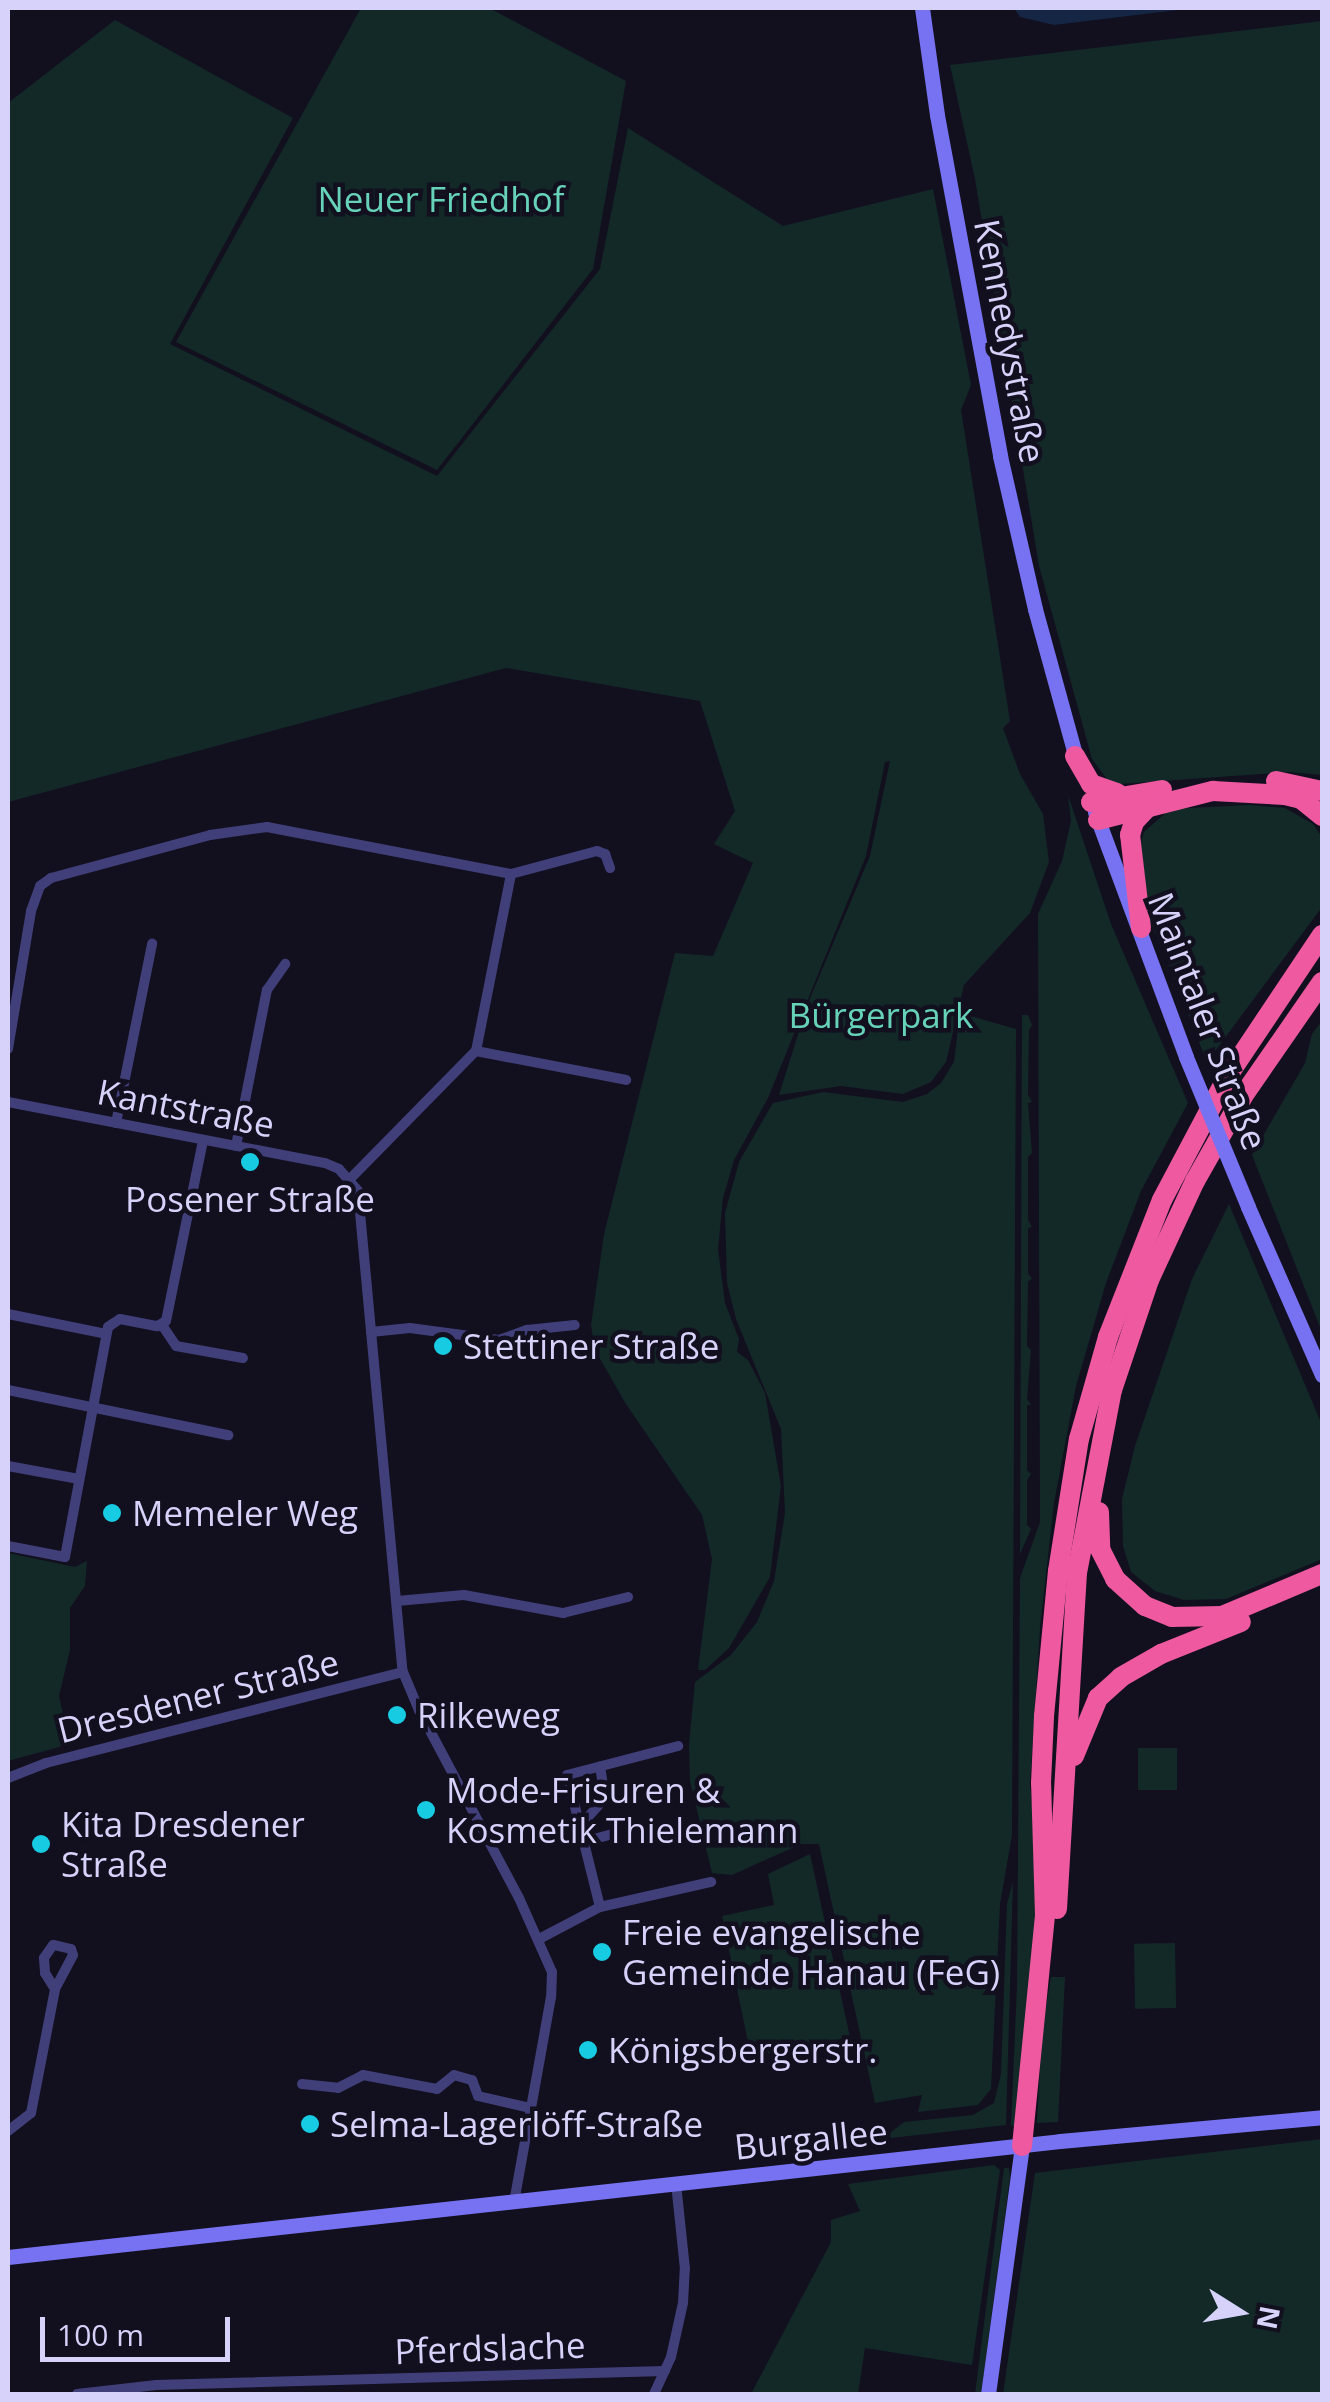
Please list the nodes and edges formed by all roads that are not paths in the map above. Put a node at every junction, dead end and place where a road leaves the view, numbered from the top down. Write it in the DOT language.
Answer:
graph roads {
  1 [pos="922,8"];
  2 [pos="1055,685"];
  3 [pos="1075,756"];
  4 [pos="1322,791"];
  5 [pos="1148,797"];
  6 [pos="1095,811"];
  7 [pos="1322,816"];
  8 [pos="610,868"];
  9 [pos="511,874"];
  10 [pos="1141,928"];
  11 [pos="1322,935"];
  12 [pos="152,944"];
  13 [pos="1322,950"];
  14 [pos="285,964"];
  15 [pos="1322,982"];
  16 [pos="1286,992"];
  17 [pos="8,1049"];
  18 [pos="476,1051"];
  19 [pos="626,1080"];
  20 [pos="8,1102"];
  21 [pos="116,1123"];
  22 [pos="203,1140"];
  23 [pos="236,1146"];
  24 [pos="350,1179"];
  25 [pos="8,1314"];
  26 [pos="162,1325"];
  27 [pos="574,1325"];
  28 [pos="371,1332"];
  29 [pos="106,1334"];
  30 [pos="242,1358"];
  31 [pos="1322,1375"];
  32 [pos="8,1390"];
  33 [pos="1109,1400"];
  34 [pos="92,1406"];
  35 [pos="228,1435"];
  36 [pos="8,1466"];
  37 [pos="78,1479"];
  38 [pos="70,1528"];
  39 [pos="83,1530"];
  40 [pos="8,1546"];
  41 [pos="1322,1574"];
  42 [pos="1322,1590"];
  43 [pos="628,1597"];
  44 [pos="396,1601"];
  45 [pos="403,1672"];
  46 [pos="678,1746"];
  47 [pos="600,1766"];
  48 [pos="8,1778"];
  49 [pos="580,1826"];
  50 [pos="1063,1827"];
  51 [pos="616,1834"];
  52 [pos="584,1842"];
  53 [pos="711,1882"];
  54 [pos="600,1908"];
  55 [pos="539,1939"];
  56 [pos="55,1990"];
  57 [pos="1032,2029"];
  58 [pos="302,2084"];
  59 [pos="530,2108"];
  60 [pos="1322,2117"];
  61 [pos="8,2131"];
  62 [pos="1022,2146"];
  63 [pos="676,2184"];
  64 [pos="514,2202"];
  65 [pos="8,2256"];
  66 [pos="665,2371"];
  67 [pos="78,2394"];
  68 [pos="654,2394"];
  69 [pos="988,2394"];
  1 -- 2 [label="main road, Kennedystraße"];
  2 -- 3 [label="main road, Maintaler Straße"];
  3 -- 5 [label="highway"];
  3 -- 6 [label="main road, Maintaler Straße"];
  4 -- 5 [label="highway"];
  5 -- 6 [label="highway"];
  5 -- 7 [label="highway"];
  5 -- 10 [label="highway"];
  6 -- 10 [label="main road, Maintaler Straße"];
  8 -- 9 [label="street"];
  9 -- 17 [label="street"];
  9 -- 18 [label="street"];
  10 -- 31 [label="main road, Maintaler Straße, bridge"];
  11 -- 16 [label="highway"];
  12 -- 21 [label="street"];
  13 -- 16 [label="highway"];
  14 -- 23 [label="street"];
  15 -- 33 [label="highway"];
  16 -- 57 [label="highway"];
  18 -- 19 [label="street"];
  18 -- 24 [label="street"];
  20 -- 21 [label="street, Kantstraße"];
  21 -- 22 [label="street, Kantstraße"];
  22 -- 23 [label="street, Kantstraße"];
  22 -- 26 [label="street"];
  23 -- 24 [label="street, Kantstraße"];
  24 -- 28 [label="street"];
  25 -- 29 [label="street"];
  26 -- 29 [label="street"];
  26 -- 30 [label="street"];
  27 -- 28 [label="street"];
  28 -- 44 [label="street"];
  29 -- 34 [label="street"];
  32 -- 34 [label="street"];
  33 -- 41 [label="highway"];
  33 -- 50 [label="highway"];
  34 -- 35 [label="street"];
  34 -- 37 [label="street"];
  36 -- 37 [label="street"];
  37 -- 38 [label="street"];
  38 -- 39 [label="street"];
  38 -- 40 [label="street"];
  42 -- 50 [label="highway"];
  43 -- 44 [label="street"];
  44 -- 45 [label="street"];
  45 -- 48 [label="street, Dresdener Straße"];
  45 -- 55 [label="street"];
  46 -- 47 [label="street"];
  47 -- 49 [label="street"];
  47 -- 49 [label="street"];
  49 -- 52 [label="street"];
  50 -- 57 [label="highway"];
  51 -- 52 [label="street"];
  52 -- 54 [label="street"];
  53 -- 54 [label="street"];
  54 -- 55 [label="street"];
  55 -- 59 [label="street"];
  56 -- 61 [label="street"];
  57 -- 62 [label="highway"];
  58 -- 59 [label="street"];
  59 -- 64 [label="street"];
  60 -- 62 [label="main road, Burgallee"];
  62 -- 63 [label="main road, Burgallee"];
  62 -- 69 [label="main road"];
  63 -- 64 [label="main road, Burgallee"];
  63 -- 66 [label="street"];
  64 -- 65 [label="main road, Burgallee"];
  66 -- 67 [label="street, Pferdslache"];
  66 -- 68 [label="street"];
}
